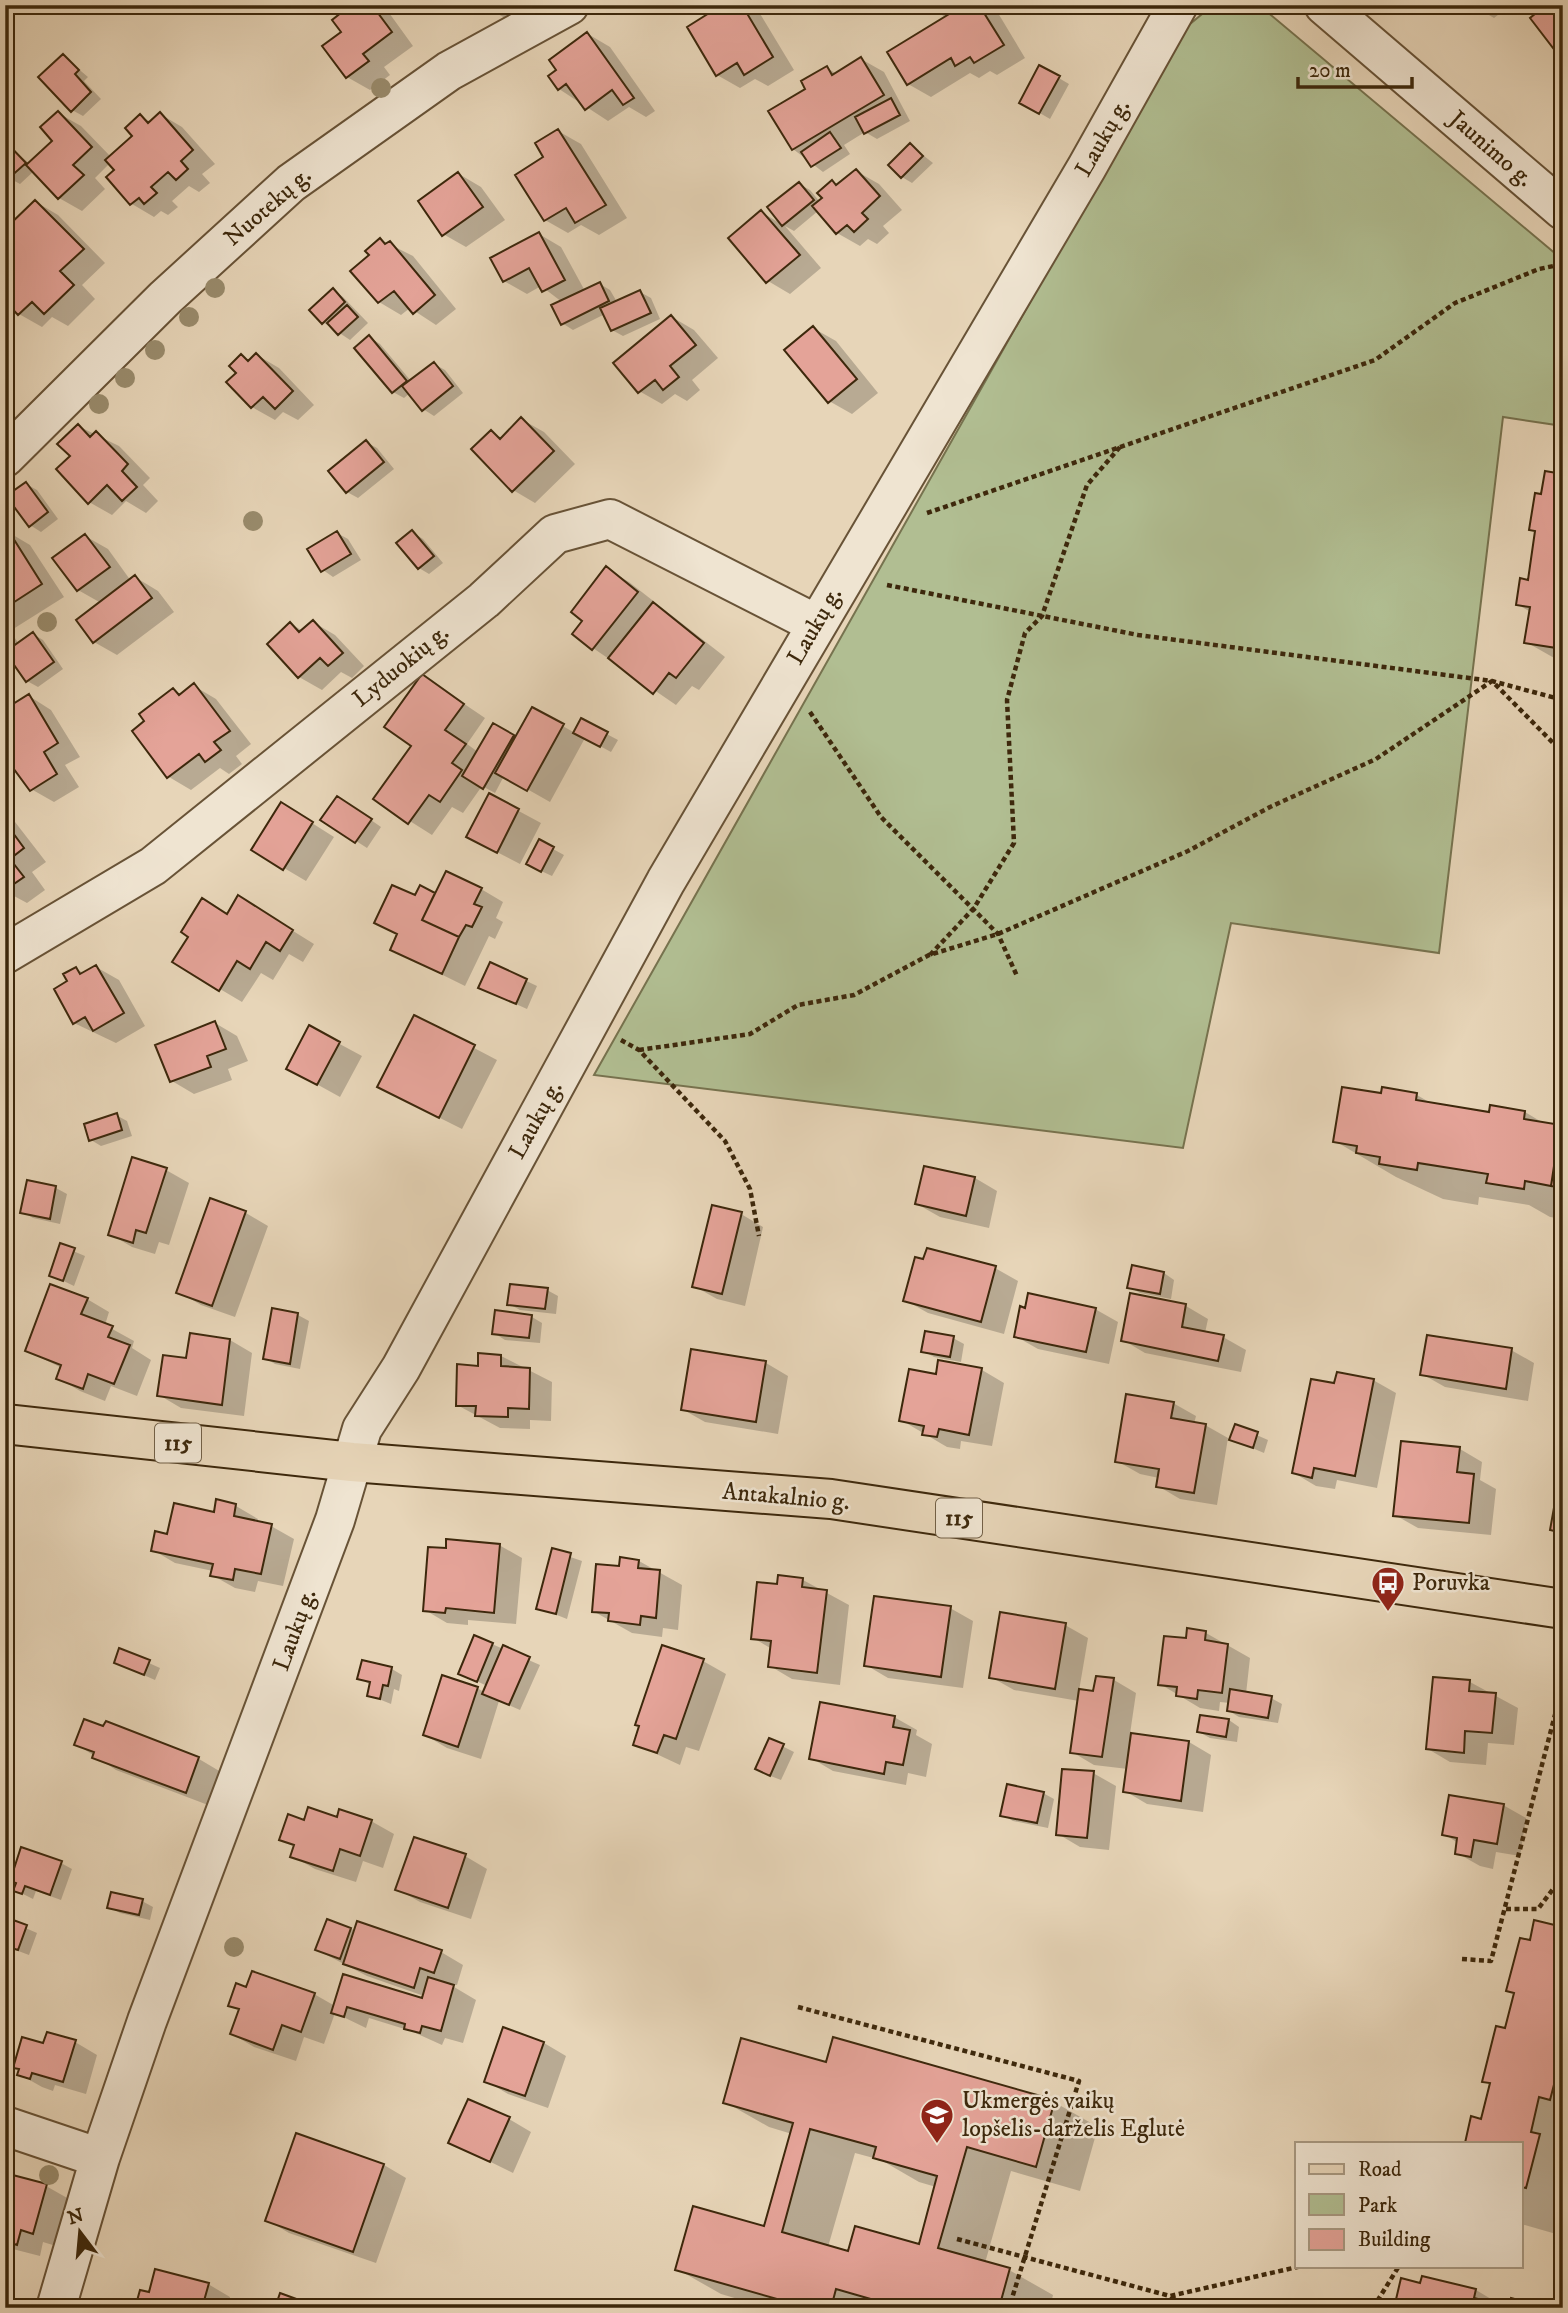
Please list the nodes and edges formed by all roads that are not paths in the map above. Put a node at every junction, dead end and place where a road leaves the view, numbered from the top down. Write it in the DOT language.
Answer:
graph roads {
  1 [pos="569,5"];
  2 [pos="1178,5"];
  3 [pos="1324,5"];
  4 [pos="1563,210"];
  5 [pos="5,457"];
  6 [pos="816,624"];
  7 [pos="5,954"];
  8 [pos="5,1424"];
  9 [pos="352,1462"];
  10 [pos="1563,1609"];
  11 [pos="5,2126"];
  12 [pos="100,2158"];
  13 [pos="56,2308"];
  1 -- 5 [label="street, Nuotekų g."];
  2 -- 6 [label="street, Laukų g."];
  3 -- 4 [label="street, Jaunimo g."];
  6 -- 7 [label="street, Lyduokių g."];
  6 -- 9 [label="street, Laukų g."];
  8 -- 9 [label="main road, Antakalnio g. / 115"];
  9 -- 10 [label="main road, Antakalnio g. / 115"];
  9 -- 12 [label="street, Laukų g."];
  11 -- 12 [label="street"];
  12 -- 13 [label="street, Laukų g."];
}
